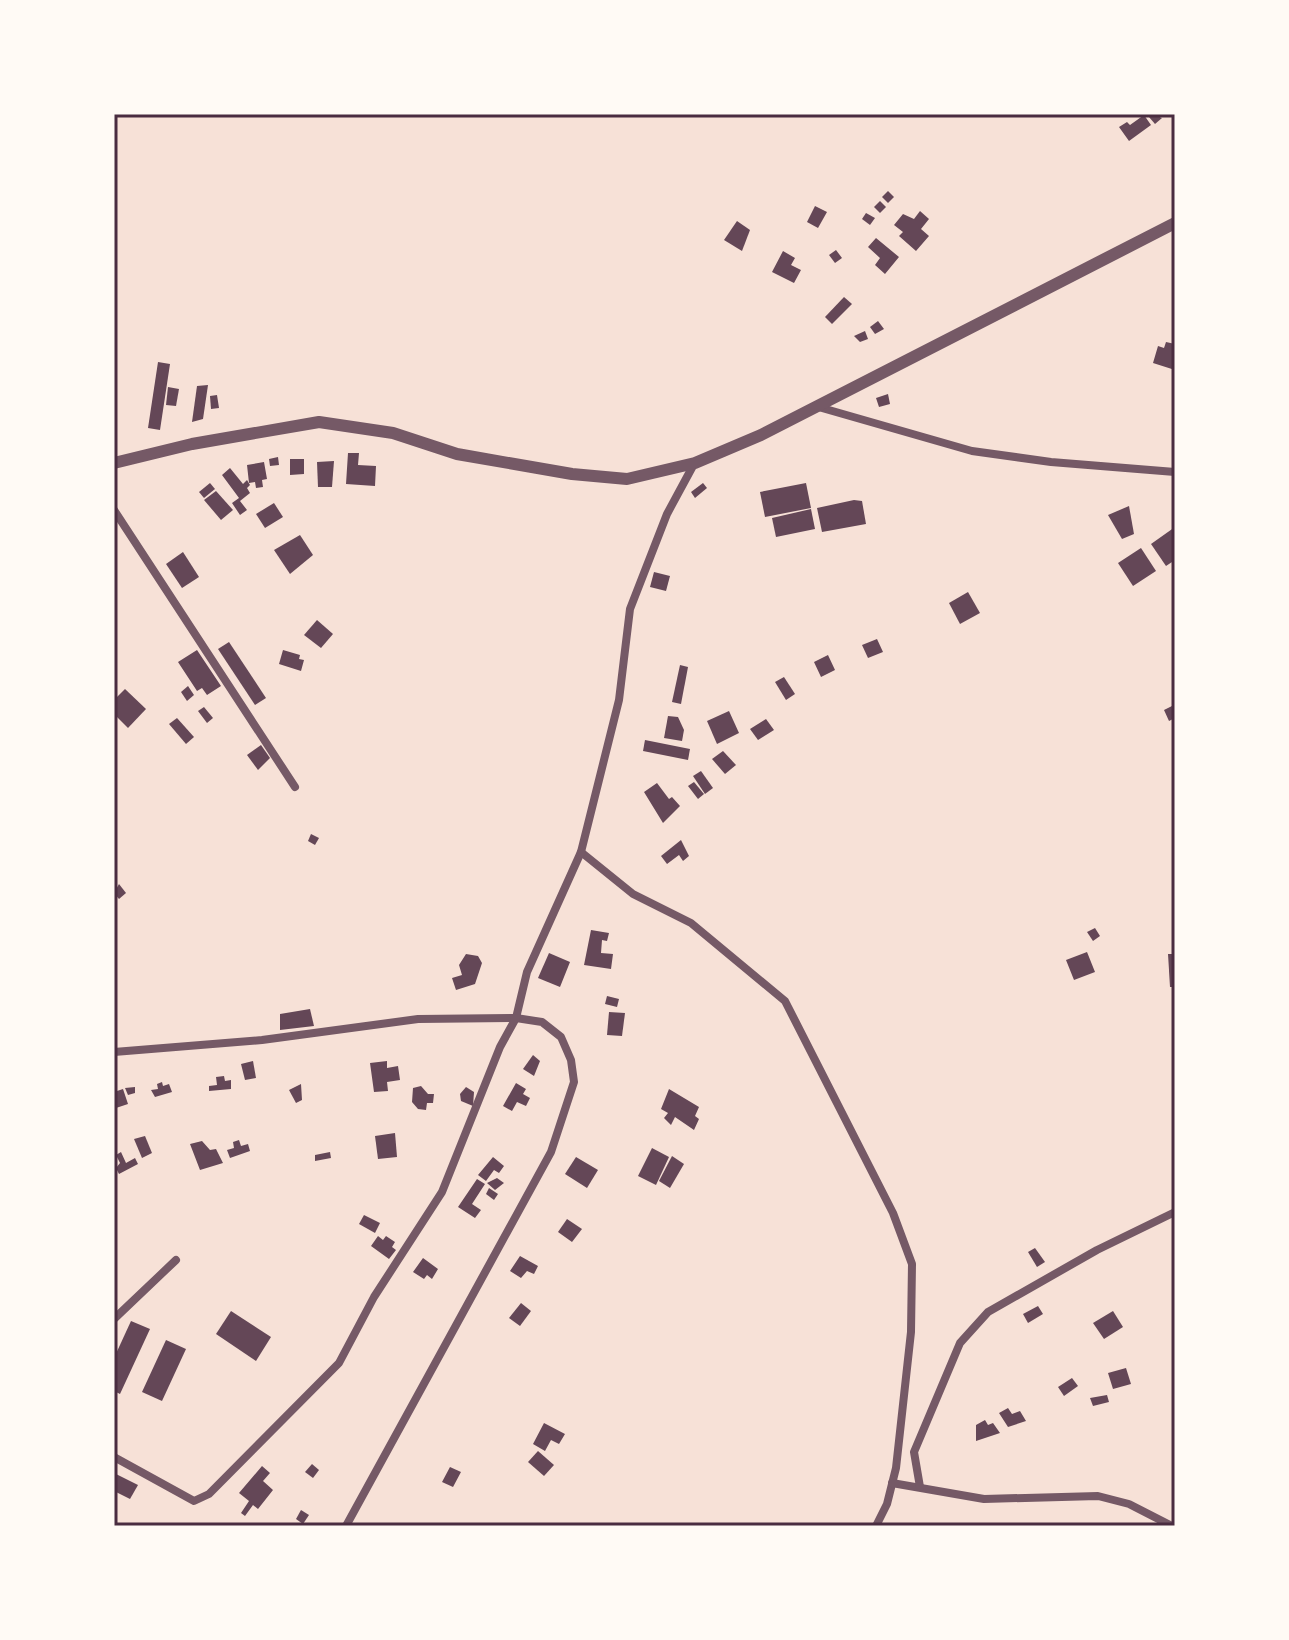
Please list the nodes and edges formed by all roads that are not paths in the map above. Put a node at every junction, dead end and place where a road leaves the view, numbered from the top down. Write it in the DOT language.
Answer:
graph roads {
  1 [pos="1175,223"];
  2 [pos="815,406"];
  3 [pos="114,463"];
  4 [pos="695,463"];
  5 [pos="1175,472"];
  6 [pos="114,510"];
  7 [pos="295,787"];
  8 [pos="581,852"];
  9 [pos="516,1018"];
  10 [pos="114,1052"];
  11 [pos="1175,1212"];
  12 [pos="176,1260"];
  13 [pos="114,1319"];
  14 [pos="114,1457"];
  15 [pos="892,1483"];
  16 [pos="920,1487"];
  17 [pos="346,1526"];
  18 [pos="876,1526"];
  19 [pos="1172,1526"];
  1 -- 2 [label="street"];
  2 -- 4 [label="street"];
  2 -- 5 [label="street"];
  3 -- 4 [label="street"];
  4 -- 8 [label="street"];
  6 -- 7 [label="street"];
  8 -- 9 [label="street"];
  8 -- 15 [label="street"];
  9 -- 10 [label="street"];
  9 -- 14 [label="street"];
  9 -- 17 [label="street"];
  11 -- 16 [label="street"];
  12 -- 13 [label="street"];
  15 -- 16 [label="street"];
  15 -- 18 [label="street"];
  16 -- 19 [label="street"];
}
